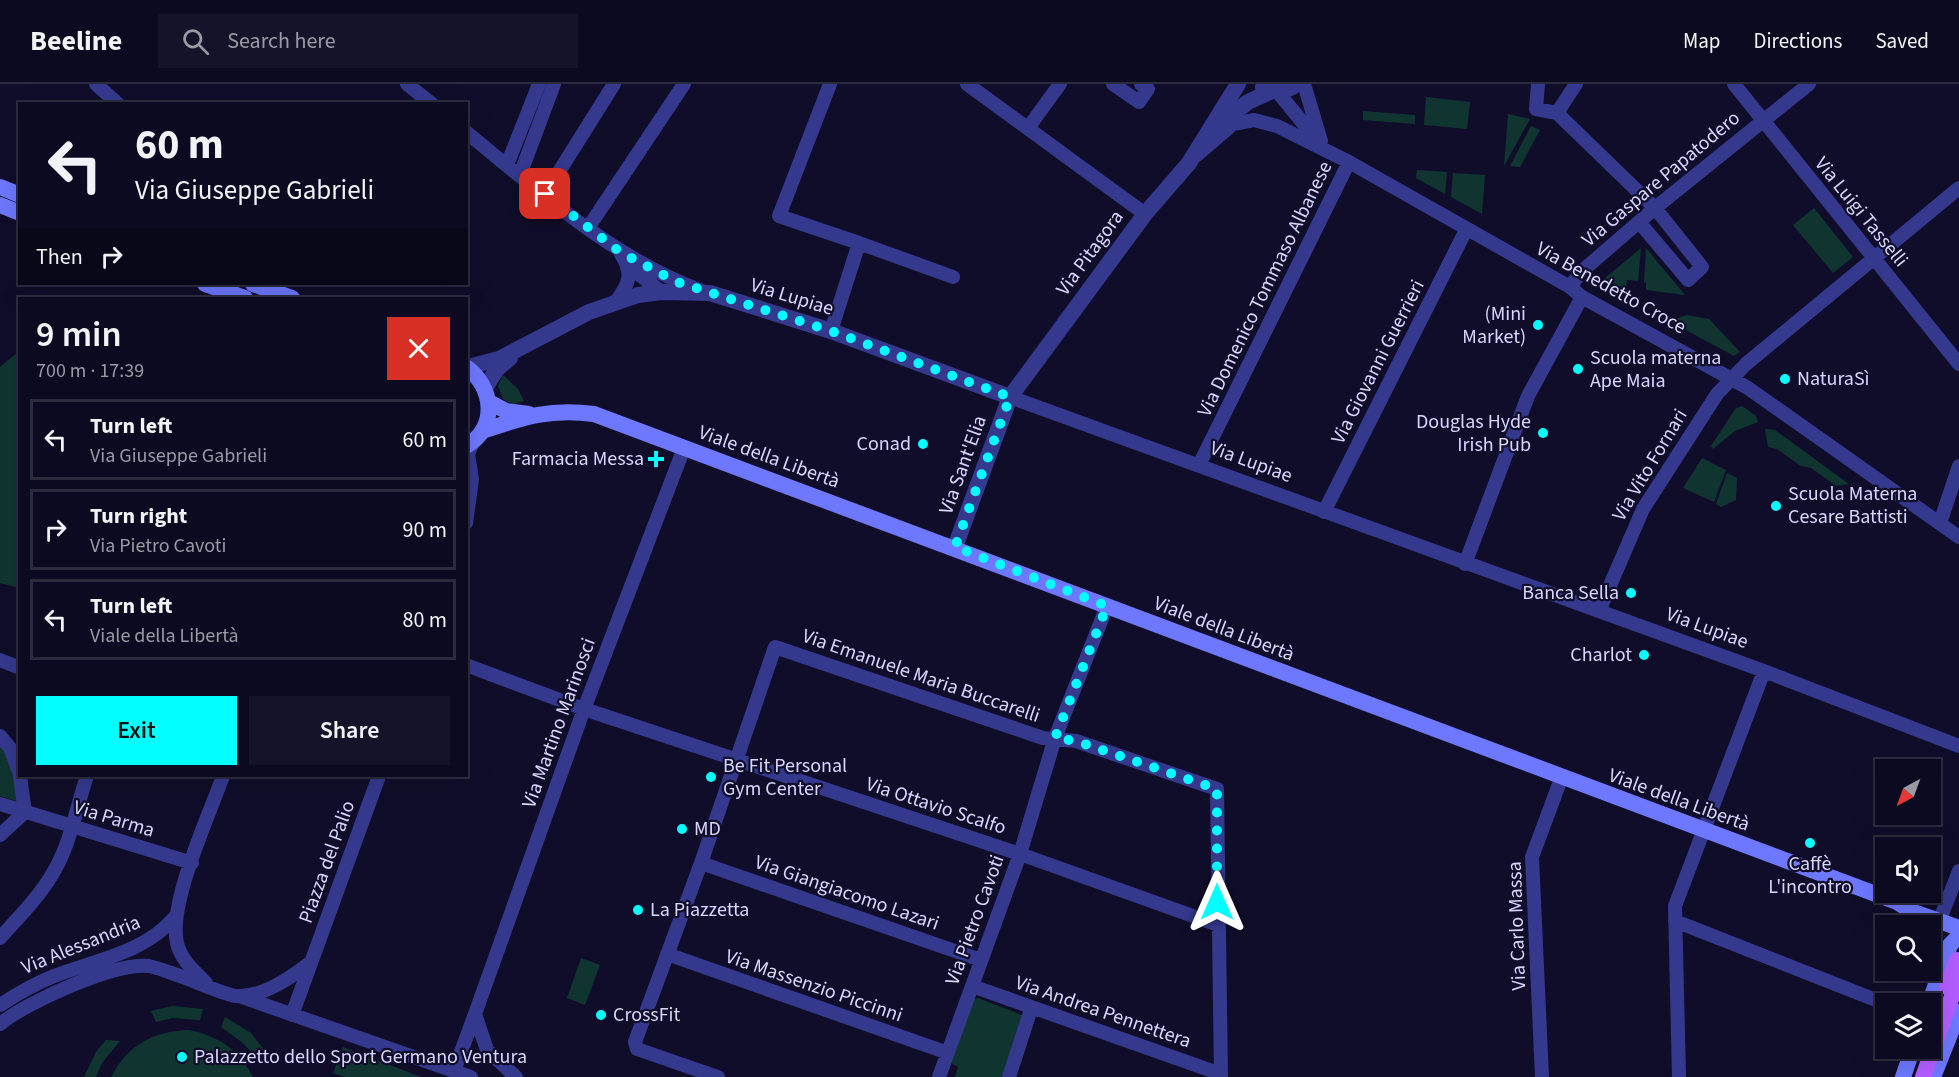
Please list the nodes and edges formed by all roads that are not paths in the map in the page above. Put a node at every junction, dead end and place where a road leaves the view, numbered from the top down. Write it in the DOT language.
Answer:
graph roads {
  1 [pos="96,84"];
  2 [pos="407,84"];
  3 [pos="539,84"];
  4 [pos="554,84"];
  5 [pos="614,84"];
  6 [pos="684,84"];
  7 [pos="830,84"];
  8 [pos="967,84"];
  9 [pos="1060,84"];
  10 [pos="1113,84"];
  11 [pos="1141,84"];
  12 [pos="1238,84"];
  13 [pos="1298,84"];
  14 [pos="1304,84"];
  15 [pos="1538,84"];
  16 [pos="1576,84"];
  17 [pos="1734,84"];
  18 [pos="1809,84"];
  19 [pos="1270,89"];
  20 [pos="116,102"];
  21 [pos="430,102"];
  22 [pos="1557,113"];
  23 [pos="1763,119"];
  24 [pos="1028,129"];
  25 [pos="468,134"];
  26 [pos="1206,135"];
  27 [pos="1323,148"];
  28 [pos="1349,162"];
  29 [pos="1189,163"];
  30 [pos="507,165"];
  31 [pos="520,175"];
  32 [pos="0,187"];
  33 [pos="1959,188"];
  34 [pos="18,194"];
  35 [pos="545,194"];
  36 [pos="0,206"];
  37 [pos="1655,208"];
  38 [pos="18,212"];
  39 [pos="1145,214"];
  40 [pos="1639,222"];
  41 [pos="588,228"];
  42 [pos="1466,230"];
  43 [pos="859,243"];
  44 [pos="620,252"];
  45 [pos="1873,258"];
  46 [pos="629,267"];
  47 [pos="952,277"];
  48 [pos="208,285"];
  49 [pos="256,285"];
  50 [pos="1569,287"];
  51 [pos="662,292"];
  52 [pos="710,293"];
  53 [pos="242,297"];
  54 [pos="289,297"];
  55 [pos="1582,297"];
  56 [pos="615,303"];
  57 [pos="831,331"];
  58 [pos="524,346"];
  59 [pos="1958,360"];
  60 [pos="468,367"];
  61 [pos="468,368"];
  62 [pos="1731,378"];
  63 [pos="487,395"];
  64 [pos="1010,397"];
  65 [pos="533,415"];
  66 [pos="474,440"];
  67 [pos="684,448"];
  68 [pos="468,454"];
  69 [pos="468,454"];
  70 [pos="1199,465"];
  71 [pos="1959,466"];
  72 [pos="1324,512"];
  73 [pos="468,513"];
  74 [pos="1940,523"];
  75 [pos="1959,537"];
  76 [pos="955,547"];
  77 [pos="1466,564"];
  78 [pos="1107,606"];
  79 [pos="1599,612"];
  80 [pos="0,660"];
  81 [pos="468,666"];
  82 [pos="18,667"];
  83 [pos="1764,671"];
  84 [pos="584,709"];
  85 [pos="0,736"];
  86 [pos="1055,738"];
  87 [pos="1959,746"];
  88 [pos="736,760"];
  89 [pos="18,770"];
  90 [pos="20,777"];
  91 [pos="87,777"];
  92 [pos="223,777"];
  93 [pos="379,777"];
  94 [pos="1561,779"];
  95 [pos="0,804"];
  96 [pos="25,812"];
  97 [pos="73,826"];
  98 [pos="1704,831"];
  99 [pos="0,835"];
  100 [pos="1020,854"];
  101 [pos="192,863"];
  102 [pos="701,863"];
  103 [pos="1959,871"];
  104 [pos="1950,917"];
  105 [pos="174,918"];
  106 [pos="1675,921"];
  107 [pos="1218,925"];
  108 [pos="1959,928"];
  109 [pos="0,938"];
  110 [pos="1955,947"];
  111 [pos="667,954"];
  112 [pos="981,960"];
  113 [pos="311,962"];
  114 [pos="1959,977"];
  115 [pos="210,986"];
  116 [pos="972,986"];
  117 [pos="1934,993"];
  118 [pos="1941,994"];
  119 [pos="237,996"];
  120 [pos="1875,1000"];
  121 [pos="0,1005"];
  122 [pos="1031,1009"];
  123 [pos="1959,1012"];
  124 [pos="475,1014"];
  125 [pos="292,1015"];
  126 [pos="0,1024"];
  127 [pos="948,1053"];
  128 [pos="1909,1059"];
  129 [pos="1920,1059"];
  130 [pos="454,1071"];
  131 [pos="1221,1076"];
  132 [pos="471,1077"];
  133 [pos="516,1077"];
  134 [pos="718,1077"];
  135 [pos="939,1077"];
  136 [pos="1008,1077"];
  137 [pos="1542,1077"];
  138 [pos="1679,1077"];
  139 [pos="1903,1077"];
  140 [pos="1914,1077"];
  141 [pos="1923,1077"];
  142 [pos="1933,1077"];
  1 -- 20 [label="street"];
  2 -- 21 [label="street"];
  3 -- 30 [label="street"];
  4 -- 31 [label="street"];
  5 -- 35 [label="street"];
  6 -- 41 [label="street"];
  7 -- 43 [label="street"];
  8 -- 24 [label="street"];
  9 -- 24 [label="street"];
  10 -- 11 [label="street"];
  12 -- 26 [label="street, Via Pitagora"];
  13 -- 19 [label="street, Via Pitagora"];
  14 -- 27 [label="street"];
  15 -- 22 [label="street"];
  16 -- 22 [label="street"];
  17 -- 23 [label="street, Via Luigi Tasselli"];
  18 -- 23 [label="street, Via Gaspare Papatodero"];
  19 -- 26 [label="street, Via Pitagora"];
  19 -- 27 [label="street, Via Benedetto Croce"];
  22 -- 37 [label="street"];
  23 -- 37 [label="street, Via Gaspare Papatodero"];
  23 -- 45 [label="street, Via Luigi Tasselli"];
  24 -- 39 [label="street"];
  25 -- 30 [label="street"];
  26 -- 29 [label="street, Via Pitagora"];
  27 -- 28 [label="street, Via Benedetto Croce"];
  27 -- 29 [label="street, Via Benedetto Croce"];
  28 -- 42 [label="street, Via Benedetto Croce"];
  28 -- 70 [label="street, Via Domenico Tommaso Albanese"];
  29 -- 39 [label="street, Via Pitagora"];
  30 -- 31 [label="street"];
  31 -- 35 [label="street"];
  32 -- 34 [label="main road"];
  33 -- 45 [label="street, Via Vito Fornari"];
  35 -- 41 [label="street"];
  36 -- 38 [label="main road"];
  37 -- 40 [label="street, Via Gaspare Papatodero"];
  37 -- 40 [label="street"];
  39 -- 64 [label="street, Via Pitagora"];
  40 -- 50 [label="street, Via Gaspare Papatodero"];
  41 -- 44 [label="street"];
  42 -- 50 [label="street, Via Benedetto Croce"];
  42 -- 72 [label="street, Via Giovanni Guerrieri"];
  43 -- 47 [label="street"];
  43 -- 57 [label="street"];
  44 -- 46 [label="street"];
  44 -- 52 [label="street"];
  45 -- 59 [label="street, Via Luigi Tasselli"];
  45 -- 62 [label="street, Via Vito Fornari"];
  46 -- 51 [label="street"];
  46 -- 56 [label="street"];
  48 -- 53 [label="main road"];
  49 -- 54 [label="main road"];
  50 -- 55 [label="street, Via Benedetto Croce"];
  51 -- 52 [label="street, Via Lupiae"];
  51 -- 56 [label="street, Via Lupiae"];
  52 -- 57 [label="street, Via Lupiae"];
  55 -- 62 [label="street, Via Benedetto Croce"];
  55 -- 77 [label="street"];
  56 -- 58 [label="street, Via Lupiae"];
  57 -- 64 [label="street, Via Lupiae"];
  58 -- 60 [label="street, Via Lupiae"];
  58 -- 63 [label="street, Via Lupiae"];
  61 -- 63 [label="main road"];
  62 -- 74 [label="street, Via Benedetto Croce"];
  62 -- 79 [label="street, Via Vito Fornari"];
  63 -- 65 [label="main road, Viale della Libertà"];
  63 -- 66 [label="main road"];
  64 -- 70 [label="street, Via Lupiae"];
  64 -- 76 [label="street, Via Sant'Elia"];
  65 -- 66 [label="main road, Viale della Libertà"];
  65 -- 67 [label="main road, Viale della Libertà"];
  66 -- 69 [label="street"];
  67 -- 76 [label="main road, Viale della Libertà"];
  67 -- 84 [label="street, Via Martino Marinosci"];
  68 -- 73 [label="street"];
  70 -- 72 [label="street, Via Lupiae"];
  71 -- 74 [label="street"];
  72 -- 77 [label="street, Via Lupiae"];
  74 -- 75 [label="street, Via Benedetto Croce"];
  76 -- 78 [label="main road, Viale della Libertà"];
  77 -- 79 [label="street, Via Lupiae"];
  78 -- 86 [label="street, Via Pietro Cavoti"];
  78 -- 94 [label="main road, Viale della Libertà"];
  79 -- 83 [label="street, Via Lupiae"];
  80 -- 82 [label="street"];
  81 -- 84 [label="street, Via Ottavio Scalfo"];
  83 -- 87 [label="street, Via Lupiae"];
  83 -- 98 [label="street"];
  84 -- 88 [label="street, Via Ottavio Scalfo"];
  84 -- 124 [label="street, Via Martino Marinosci"];
  85 -- 89 [label="street"];
  86 -- 88 [label="street, Via Emanuele Maria Buccarelli"];
  86 -- 100 [label="street, Via Pietro Cavoti"];
  86 -- 107 [label="street, Via Emanuele Maria Buccarelli"];
  88 -- 100 [label="street, Via Ottavio Scalfo"];
  88 -- 102 [label="street"];
  90 -- 96 [label="street"];
  91 -- 97 [label="street, Via Alessandria"];
  92 -- 101 [label="street"];
  93 -- 113 [label="street, Piazza del Palio"];
  94 -- 98 [label="main road, Viale della Libertà"];
  94 -- 137 [label="street, Via Carlo Massa"];
  95 -- 96 [label="street, Via Parma"];
  96 -- 97 [label="street, Via Parma"];
  96 -- 99 [label="street"];
  97 -- 101 [label="street, Via Parma"];
  97 -- 109 [label="street, Via Alessandria"];
  98 -- 104 [label="main road, Viale della Libertà"];
  98 -- 106 [label="street"];
  100 -- 107 [label="street, Via Ottavio Scalfo"];
  100 -- 112 [label="street, Via Pietro Cavoti"];
  101 -- 105 [label="street"];
  102 -- 111 [label="street"];
  102 -- 112 [label="street, Via Giangiacomo Lazari"];
  103 -- 104 [label="street"];
  104 -- 108 [label="main road, Viale della Libertà"];
  104 -- 110 [label="main road"];
  105 -- 115 [label="street"];
  105 -- 121 [label="street, Via Alessandria"];
  106 -- 120 [label="street"];
  106 -- 138 [label="street"];
  107 -- 131 [label="street"];
  110 -- 117 [label="main road"];
  110 -- 118 [label="main road"];
  111 -- 127 [label="street, Via Massenzio Piccinni"];
  111 -- 134 [label="street"];
  112 -- 116 [label="street, Via Pietro Cavoti"];
  113 -- 119 [label="street"];
  113 -- 125 [label="street, Piazza del Palio"];
  114 -- 141 [label="main road"];
  115 -- 119 [label="street"];
  115 -- 126 [label="street, Via Alessandria"];
  116 -- 122 [label="street, Via Andrea Pennettera"];
  116 -- 127 [label="street, Via Pietro Cavoti"];
  119 -- 125 [label="street"];
  122 -- 131 [label="street, Via Andrea Pennettera"];
  122 -- 136 [label="street"];
  123 -- 142 [label="main road"];
  124 -- 130 [label="street, Via Martino Marinosci"];
  124 -- 133 [label="street"];
  125 -- 130 [label="street"];
  127 -- 135 [label="street, Via Pietro Cavoti"];
  128 -- 139 [label="main road"];
  129 -- 140 [label="main road"];
  130 -- 132 [label="street"];
}
